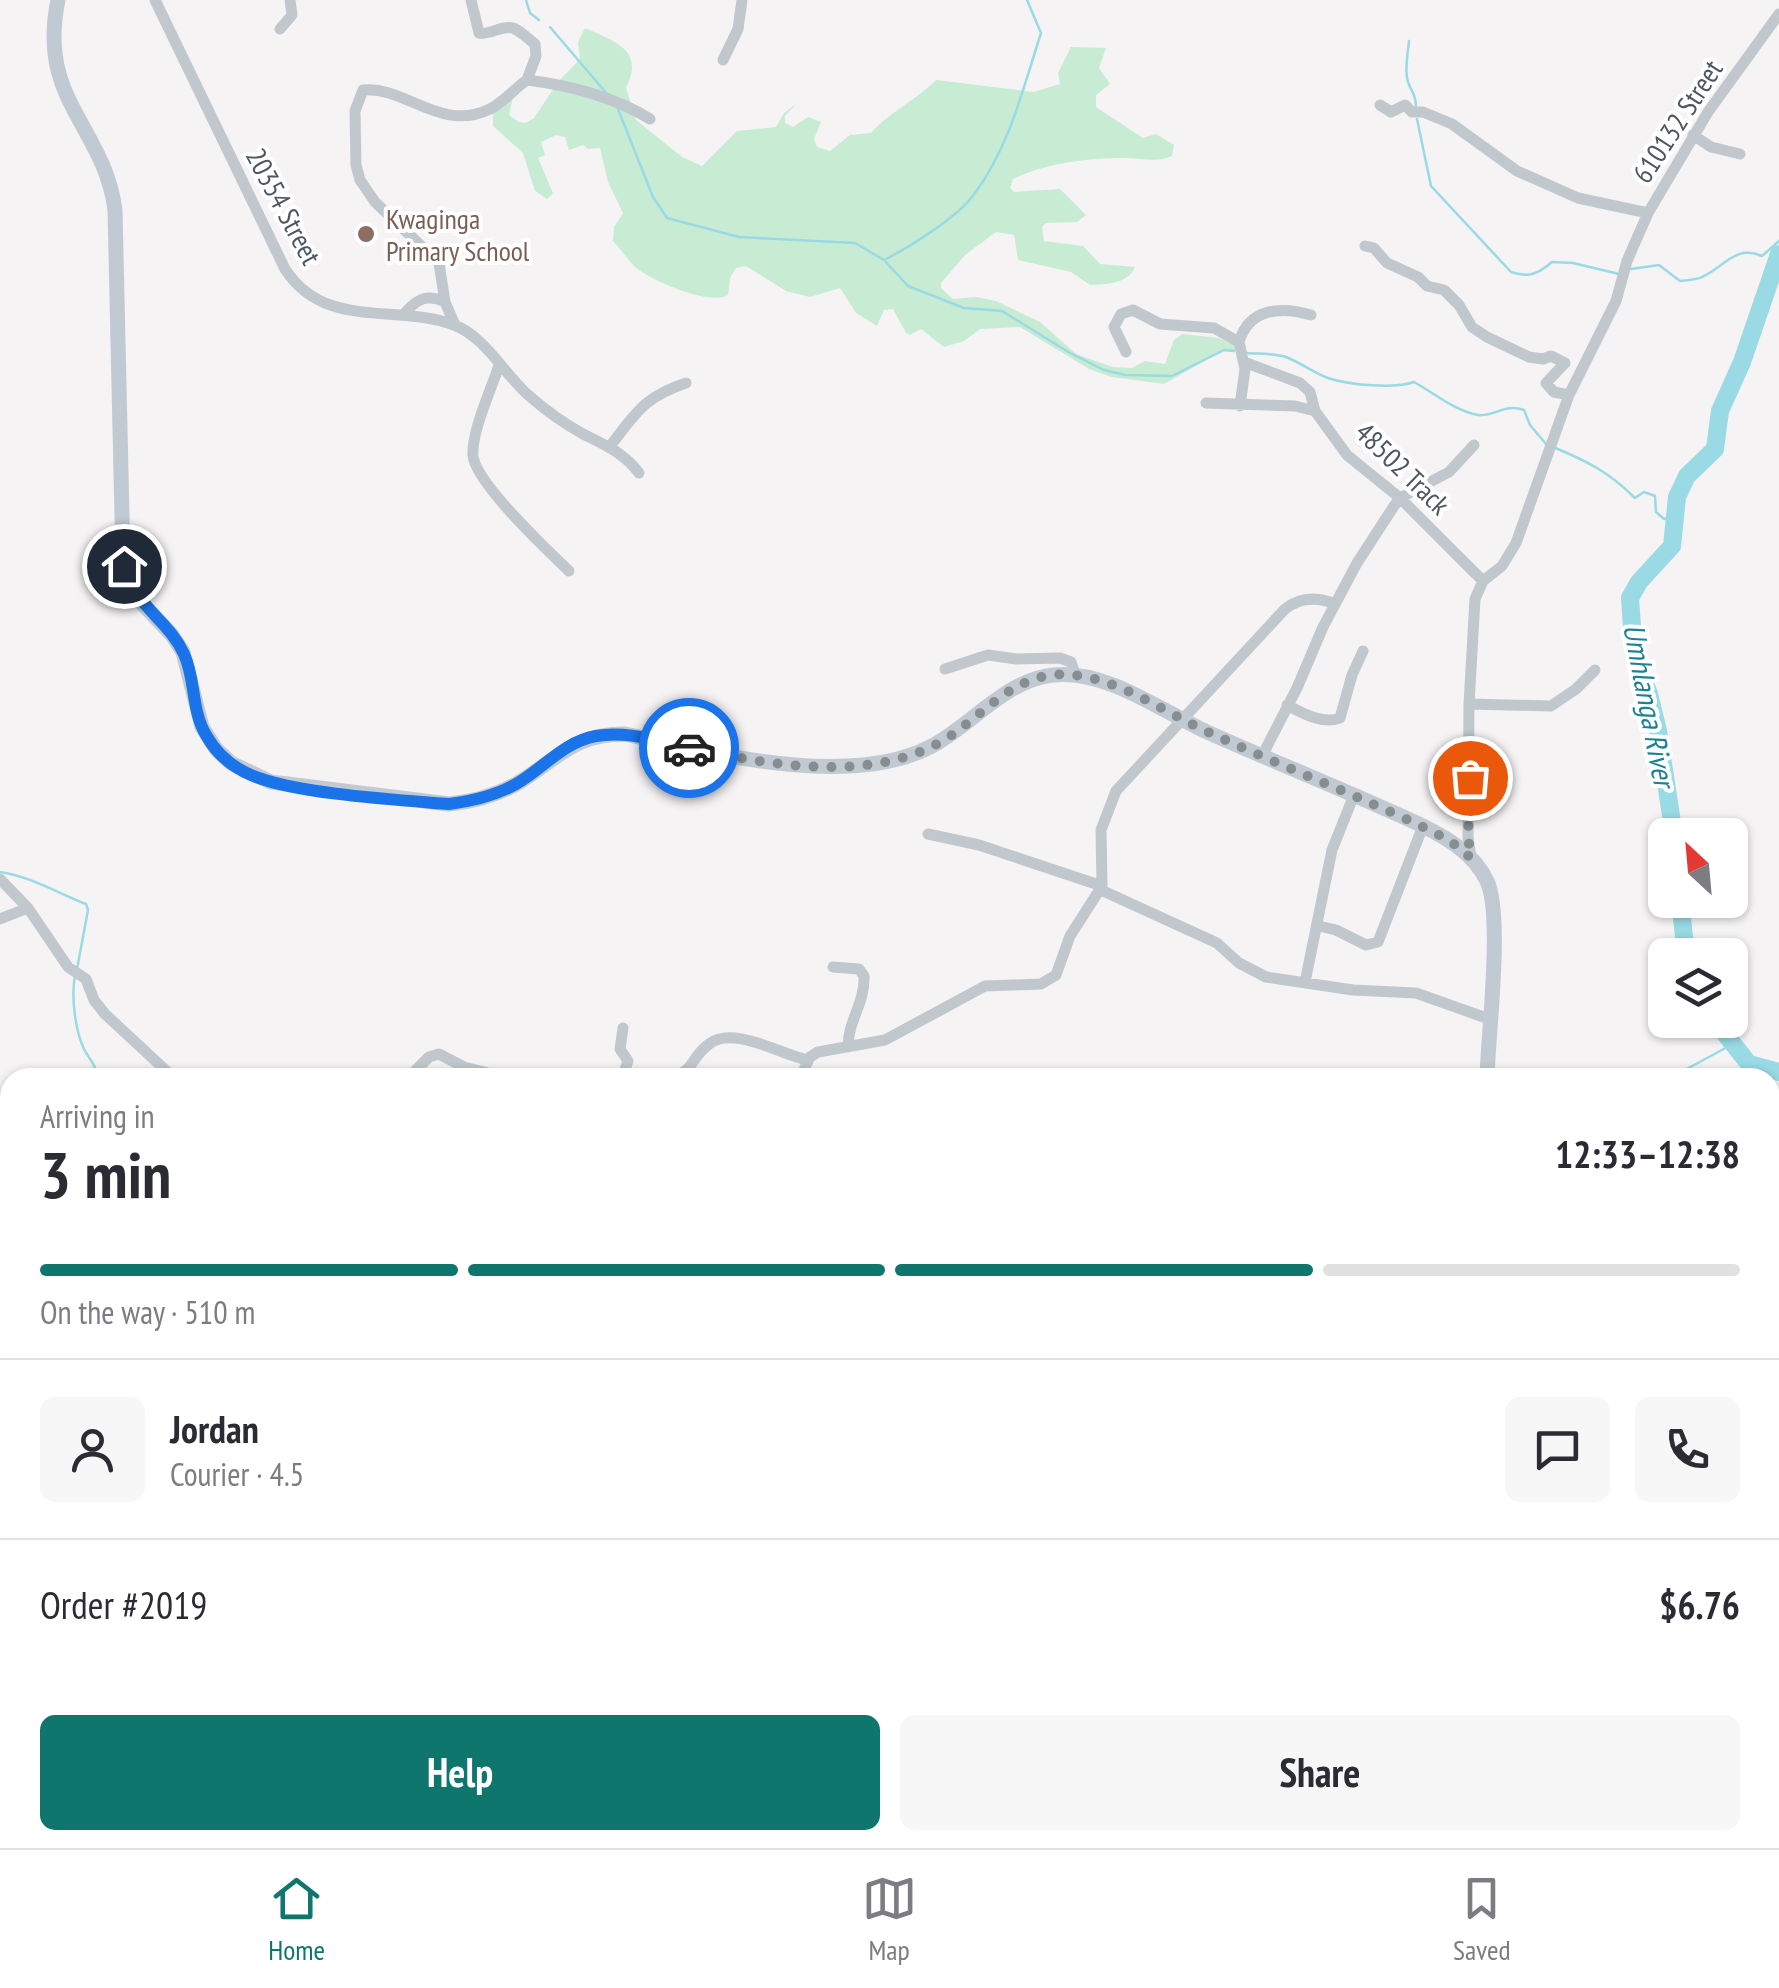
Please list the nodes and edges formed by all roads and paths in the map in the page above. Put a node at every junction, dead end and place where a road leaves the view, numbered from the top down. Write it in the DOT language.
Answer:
graph roads {
  1 [pos="58,0"];
  2 [pos="155,0"];
  3 [pos="290,0"];
  4 [pos="472,0"];
  5 [pos="742,0"];
  6 [pos="1779,14"];
  7 [pos="280,29"];
  8 [pos="723,60"];
  9 [pos="527,80"];
  10 [pos="1380,104"];
  11 [pos="650,119"];
  12 [pos="1694,136"];
  13 [pos="1740,154"];
  14 [pos="1648,212"];
  15 [pos="1365,246"];
  16 [pos="445,302"];
  17 [pos="1311,314"];
  18 [pos="402,315"];
  19 [pos="455,325"];
  20 [pos="1239,345"];
  21 [pos="1126,352"];
  22 [pos="1244,362"];
  23 [pos="500,365"];
  24 [pos="686,383"];
  25 [pos="1568,396"];
  26 [pos="1206,403"];
  27 [pos="1240,406"];
  28 [pos="1315,411"];
  29 [pos="610,446"];
  30 [pos="1474,446"];
  31 [pos="639,473"];
  32 [pos="1400,498"];
  33 [pos="569,571"];
  34 [pos="1482,583"];
  35 [pos="1335,604"];
  36 [pos="1363,651"];
  37 [pos="945,668"];
  38 [pos="1595,670"];
  39 [pos="1076,676"];
  40 [pos="1469,704"];
  41 [pos="1288,705"];
  42 [pos="1180,718"];
  43 [pos="1262,756"];
  44 [pos="1354,795"];
  45 [pos="1423,826"];
  46 [pos="928,834"];
  47 [pos="1471,858"];
  48 [pos="0,879"];
  49 [pos="1102,888"];
  50 [pos="28,908"];
  51 [pos="0,918"];
  52 [pos="1319,926"];
  53 [pos="833,967"];
  54 [pos="1305,982"];
  55 [pos="1490,1019"];
  56 [pos="623,1028"];
  57 [pos="848,1048"];
  58 [pos="808,1060"];
  59 [pos="163,1068"];
  60 [pos="418,1068"];
  61 [pos="468,1068"];
  62 [pos="625,1068"];
  63 [pos="690,1068"];
  64 [pos="804,1068"];
  65 [pos="1488,1068"];
  1 -- 39 [label="street"];
  2 -- 18 [label="street, 20354 Street"];
  3 -- 7 [label="street"];
  4 -- 9 [label="street"];
  5 -- 8 [label="street"];
  6 -- 12 [label="street, 610132 Street"];
  9 -- 11 [label="street"];
  9 -- 16 [label="street"];
  10 -- 14 [label="street"];
  12 -- 13 [label="street"];
  12 -- 14 [label="street, 610132 Street"];
  14 -- 25 [label="street, 610132 Street"];
  15 -- 25 [label="street"];
  16 -- 18 [label="street"];
  16 -- 19 [label="street"];
  17 -- 20 [label="street"];
  18 -- 19 [label="street, 20354 Street"];
  19 -- 23 [label="street"];
  20 -- 21 [label="street"];
  20 -- 22 [label="street"];
  22 -- 27 [label="street"];
  22 -- 28 [label="street, 48502 Track"];
  23 -- 29 [label="street"];
  23 -- 33 [label="street"];
  24 -- 29 [label="street"];
  25 -- 34 [label="street, 610132 Street"];
  26 -- 27 [label="street"];
  27 -- 28 [label="street"];
  28 -- 32 [label="street, 48502 Track"];
  29 -- 31 [label="street"];
  30 -- 32 [label="street"];
  32 -- 34 [label="street, 48502 Track"];
  32 -- 35 [label="street"];
  34 -- 40 [label="street"];
  35 -- 41 [label="street"];
  35 -- 42 [label="street"];
  36 -- 41 [label="street"];
  37 -- 39 [label="street"];
  38 -- 40 [label="street"];
  39 -- 42 [label="street"];
  40 -- 47 [label="street"];
  41 -- 43 [label="street"];
  42 -- 43 [label="street"];
  42 -- 49 [label="street"];
  43 -- 44 [label="street"];
  44 -- 45 [label="street"];
  44 -- 52 [label="street"];
  45 -- 47 [label="street"];
  45 -- 52 [label="street"];
  46 -- 49 [label="street"];
  47 -- 55 [label="street"];
  48 -- 50 [label="street"];
  49 -- 54 [label="street"];
  49 -- 57 [label="street"];
  50 -- 51 [label="street"];
  50 -- 59 [label="street"];
  52 -- 54 [label="street"];
  53 -- 57 [label="street"];
  54 -- 55 [label="street"];
  55 -- 65 [label="street"];
  56 -- 62 [label="street"];
  57 -- 58 [label="street"];
  58 -- 63 [label="street"];
  58 -- 64 [label="street"];
  60 -- 61 [label="street"];
}
